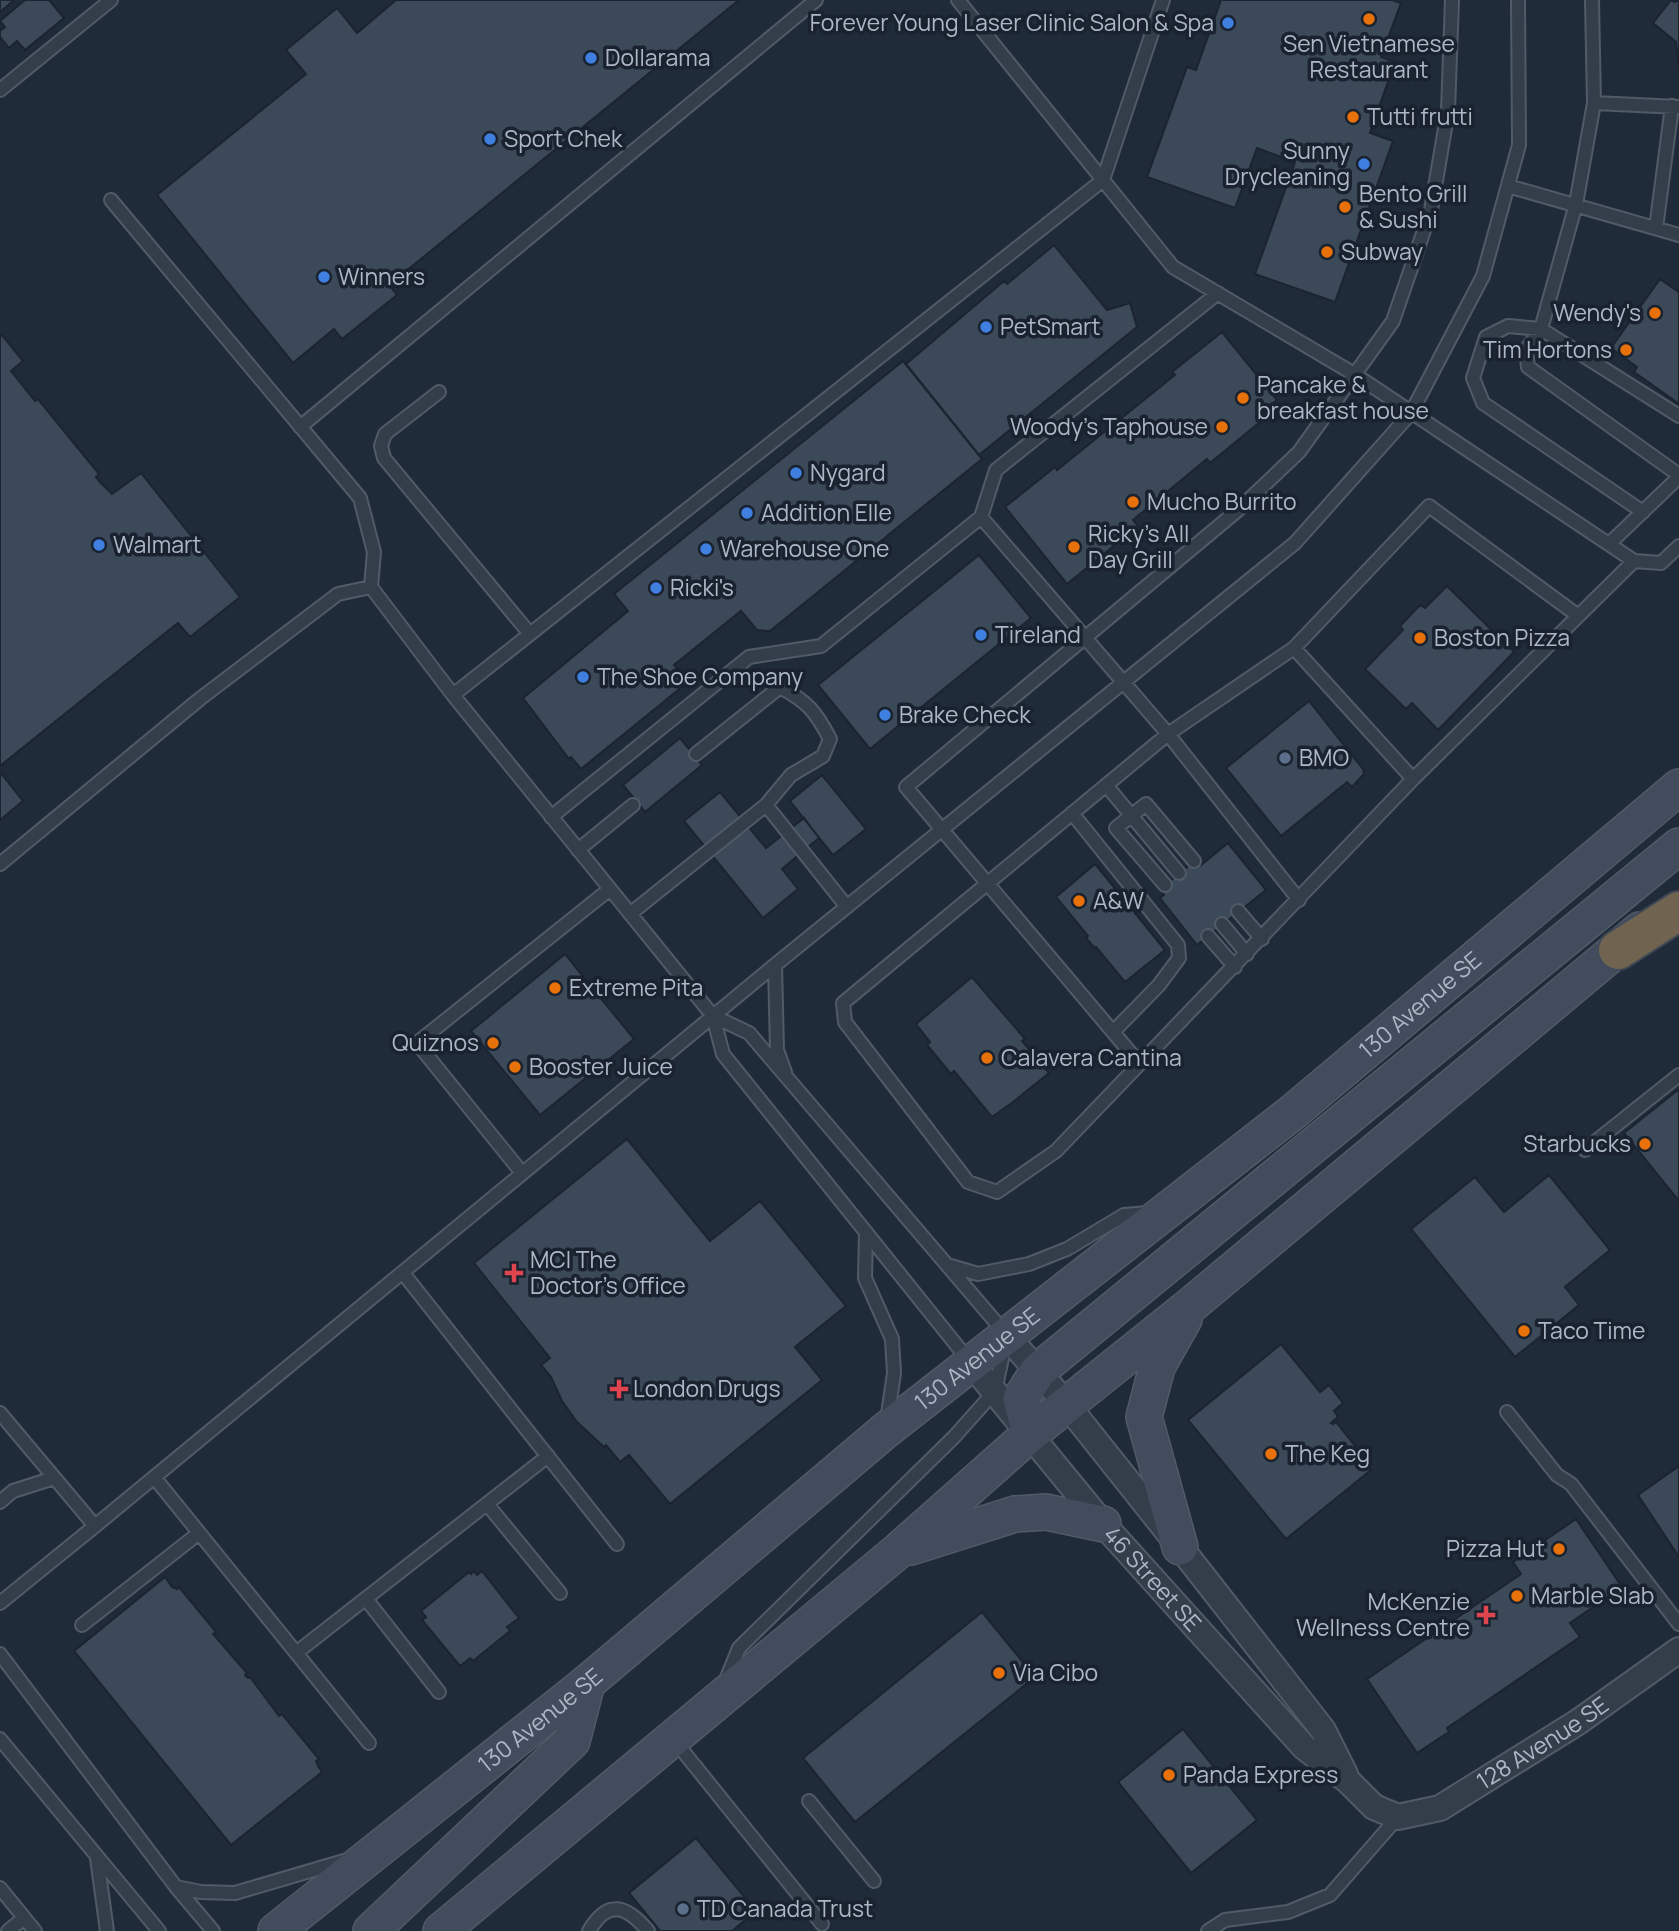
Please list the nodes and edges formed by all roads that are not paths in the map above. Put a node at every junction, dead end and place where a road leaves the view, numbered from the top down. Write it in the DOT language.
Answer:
graph roads {
  1 [pos="111,0"];
  2 [pos="816,0"];
  3 [pos="958,0"];
  4 [pos="1163,0"];
  5 [pos="1452,0"];
  6 [pos="1518,0"];
  7 [pos="1592,0"];
  8 [pos="0,90"];
  9 [pos="1594,103"];
  10 [pos="1676,106"];
  11 [pos="1103,180"];
  12 [pos="1508,186"];
  13 [pos="111,200"];
  14 [pos="1576,204"];
  15 [pos="1656,228"];
  16 [pos="1679,235"];
  17 [pos="1218,293"];
  18 [pos="1541,329"];
  19 [pos="1354,374"];
  20 [pos="439,392"];
  21 [pos="1411,413"];
  22 [pos="1679,416"];
  23 [pos="300,427"];
  24 [pos="1679,476"];
  25 [pos="1643,512"];
  26 [pos="981,517"];
  27 [pos="1609,544"];
  28 [pos="1679,546"];
  29 [pos="1634,561"];
  30 [pos="371,587"];
  31 [pos="1577,615"];
  32 [pos="530,634"];
  33 [pos="1085,638"];
  34 [pos="1294,648"];
  35 [pos="1123,682"];
  36 [pos="453,695"];
  37 [pos="1168,734"];
  38 [pos="696,754"];
  39 [pos="1413,779"];
  40 [pos="1106,785"];
  41 [pos="1679,787"];
  42 [pos="633,805"];
  43 [pos="766,805"];
  44 [pos="1072,813"];
  45 [pos="1131,816"];
  46 [pos="551,817"];
  47 [pos="941,830"];
  48 [pos="1679,846"];
  49 [pos="578,850"];
  50 [pos="1194,861"];
  51 [pos="0,864"];
  52 [pos="1179,873"];
  53 [pos="986,884"];
  54 [pos="1165,885"];
  55 [pos="610,889"];
  56 [pos="1679,895"];
  57 [pos="1299,900"];
  58 [pos="847,907"];
  59 [pos="1238,911"];
  60 [pos="1679,911"];
  61 [pos="630,914"];
  62 [pos="1222,924"];
  63 [pos="1208,936"];
  64 [pos="1262,939"];
  65 [pos="1618,950"];
  66 [pos="1247,954"];
  67 [pos="775,965"];
  68 [pos="1235,967"];
  69 [pos="713,1016"];
  70 [pos="1113,1032"];
  71 [pos="1140,1064"];
  72 [pos="1679,1074"];
  73 [pos="790,1083"];
  74 [pos="1585,1150"];
  75 [pos="522,1173"];
  76 [pos="1163,1212"];
  77 [pos="866,1232"];
  78 [pos="950,1266"];
  79 [pos="402,1273"];
  80 [pos="1191,1305"];
  81 [pos="1007,1336"];
  82 [pos="971,1363"];
  83 [pos="1038,1371"];
  84 [pos="995,1391"];
  85 [pos="1067,1405"];
  86 [pos="1507,1412"];
  87 [pos="0,1413"];
  88 [pos="886,1430"];
  89 [pos="1030,1433"];
  90 [pos="548,1456"];
  91 [pos="54,1478"];
  92 [pos="155,1478"];
  93 [pos="0,1502"];
  94 [pos="487,1504"];
  95 [pos="1103,1524"];
  96 [pos="95,1527"];
  97 [pos="200,1533"];
  98 [pos="617,1544"];
  99 [pos="1180,1547"];
  100 [pos="898,1551"];
  101 [pos="560,1593"];
  102 [pos="366,1599"];
  103 [pos="0,1603"];
  104 [pos="1679,1624"];
  105 [pos="82,1625"];
  106 [pos="1679,1650"];
  107 [pos="296,1653"];
  108 [pos="0,1654"];
  109 [pos="587,1683"];
  110 [pos="439,1692"];
  111 [pos="717,1701"];
  112 [pos="0,1739"];
  113 [pos="673,1739"];
  114 [pos="369,1743"];
  115 [pos="11,1752"];
  116 [pos="0,1761"];
  117 [pos="1348,1781"];
  118 [pos="809,1801"];
  119 [pos="1398,1817"];
  120 [pos="372,1854"];
  121 [pos="97,1858"];
  122 [pos="874,1881"];
  123 [pos="176,1887"];
  124 [pos="0,1888"];
  125 [pos="24,1918"];
  126 [pos="822,1924"];
  127 [pos="8,1931"];
  128 [pos="35,1931"];
  129 [pos="107,1931"];
  130 [pos="159,1931"];
  131 [pos="213,1931"];
  132 [pos="276,1931"];
  133 [pos="372,1931"];
  134 [pos="442,1931"];
  135 [pos="589,1931"];
  136 [pos="648,1931"];
  137 [pos="1208,1931"];
  1 -- 8 [label="lane"];
  2 -- 23 [label="lane"];
  3 -- 11 [label="lane"];
  4 -- 11 [label="lane"];
  5 -- 19 [label="lane"];
  6 -- 12 [label="lane"];
  7 -- 9 [label="lane"];
  9 -- 10 [label="lane"];
  9 -- 14 [label="lane"];
  10 -- 15 [label="lane"];
  11 -- 17 [label="lane"];
  11 -- 32 [label="lane"];
  12 -- 14 [label="lane"];
  12 -- 21 [label="lane"];
  13 -- 23 [label="lane"];
  14 -- 15 [label="lane"];
  14 -- 18 [label="lane"];
  15 -- 16 [label="lane"];
  17 -- 19 [label="lane"];
  17 -- 26 [label="lane"];
  18 -- 22 [label="lane"];
  18 -- 24 [label="lane"];
  18 -- 25 [label="lane"];
  19 -- 21 [label="lane"];
  19 -- 33 [label="lane"];
  20 -- 32 [label="lane"];
  21 -- 27 [label="lane"];
  21 -- 35 [label="lane"];
  23 -- 30 [label="lane"];
  24 -- 25 [label="lane"];
  25 -- 27 [label="lane"];
  26 -- 33 [label="lane"];
  26 -- 46 [label="lane"];
  27 -- 29 [label="lane"];
  28 -- 29 [label="lane"];
  29 -- 31 [label="lane"];
  30 -- 36 [label="lane"];
  30 -- 51 [label="lane"];
  31 -- 34 [label="lane"];
  31 -- 39 [label="lane"];
  32 -- 36 [label="lane"];
  33 -- 35 [label="lane"];
  33 -- 47 [label="lane"];
  34 -- 37 [label="lane"];
  34 -- 39 [label="lane"];
  35 -- 37 [label="lane"];
  35 -- 47 [label="lane"];
  36 -- 46 [label="lane"];
  37 -- 40 [label="lane"];
  37 -- 57 [label="lane"];
  38 -- 43 [label="lane"];
  39 -- 57 [label="lane"];
  40 -- 44 [label="lane"];
  40 -- 45 [label="lane"];
  41 -- 76 [label="main road, 130 Avenue SE"];
  42 -- 49 [label="lane"];
  43 -- 58 [label="lane"];
  43 -- 61 [label="lane"];
  44 -- 53 [label="lane"];
  44 -- 70 [label="lane"];
  45 -- 50 [label="lane"];
  45 -- 52 [label="lane"];
  45 -- 54 [label="lane"];
  46 -- 49 [label="lane"];
  47 -- 53 [label="lane"];
  47 -- 58 [label="lane"];
  48 -- 83 [label="main road"];
  49 -- 55 [label="lane"];
  53 -- 70 [label="lane"];
  53 -- 71 [label="lane"];
  55 -- 61 [label="lane"];
  55 -- 75 [label="lane"];
  56 -- 65 [label="main road"];
  57 -- 64 [label="lane"];
  58 -- 67 [label="lane"];
  59 -- 64 [label="lane"];
  60 -- 65 [label="highway"];
  61 -- 69 [label="lane"];
  62 -- 66 [label="lane"];
  63 -- 68 [label="lane"];
  64 -- 66 [label="lane"];
  65 -- 80 [label="main road"];
  66 -- 68 [label="lane"];
  67 -- 69 [label="lane"];
  67 -- 73 [label="lane"];
  68 -- 71 [label="lane"];
  69 -- 73 [label="lane"];
  69 -- 75 [label="lane"];
  69 -- 77 [label="lane"];
  70 -- 71 [label="lane"];
  72 -- 74 [label="lane"];
  73 -- 78 [label="lane"];
  75 -- 79 [label="lane"];
  76 -- 78 [label="lane"];
  76 -- 81 [label="main road, 130 Avenue SE"];
  77 -- 82 [label="lane"];
  77 -- 88 [label="lane"];
  78 -- 81 [label="lane"];
  79 -- 90 [label="lane"];
  79 -- 92 [label="lane"];
  80 -- 85 [label="main road"];
  80 -- 99 [label="main road"];
  81 -- 82 [label="main road, 130 Avenue SE"];
  81 -- 83 [label="street, 46 Street SE"];
  81 -- 84 [label="lane"];
  82 -- 84 [label="street, 46 Street SE"];
  82 -- 88 [label="main road, 130 Avenue SE"];
  83 -- 85 [label="street, 46 Street SE"];
  83 -- 89 [label="main road"];
  84 -- 89 [label="street, 46 Street SE"];
  84 -- 111 [label="lane"];
  85 -- 89 [label="main road"];
  85 -- 99 [label="street, 46 Street SE"];
  86 -- 104 [label="lane"];
  87 -- 91 [label="lane"];
  88 -- 109 [label="main road, 130 Avenue SE"];
  89 -- 95 [label="street, 46 Street SE"];
  89 -- 100 [label="main road"];
  90 -- 94 [label="lane"];
  90 -- 98 [label="lane"];
  91 -- 93 [label="lane"];
  91 -- 96 [label="lane"];
  92 -- 96 [label="lane"];
  92 -- 97 [label="lane"];
  94 -- 101 [label="lane"];
  94 -- 102 [label="lane"];
  95 -- 100 [label="main road"];
  95 -- 117 [label="street, 46 Street SE"];
  96 -- 103 [label="lane"];
  97 -- 105 [label="lane"];
  97 -- 107 [label="lane"];
  99 -- 117 [label="street, 46 Street SE"];
  100 -- 111 [label="main road"];
  102 -- 107 [label="lane"];
  102 -- 110 [label="lane"];
  106 -- 119 [label="street, 128 Avenue SE"];
  107 -- 114 [label="lane"];
  108 -- 123 [label="lane"];
  109 -- 120 [label="main road, 130 Avenue SE"];
  109 -- 133 [label="main road"];
  111 -- 113 [label="main road"];
  112 -- 115 [label="lane"];
  113 -- 126 [label="lane"];
  113 -- 134 [label="main road"];
  115 -- 116 [label="lane"];
  115 -- 121 [label="lane"];
  117 -- 119 [label="street, 46 Street SE"];
  118 -- 122 [label="lane"];
  119 -- 137 [label="lane"];
  120 -- 123 [label="lane"];
  120 -- 132 [label="main road, 130 Avenue SE"];
  121 -- 129 [label="lane"];
  121 -- 130 [label="lane"];
  123 -- 131 [label="lane"];
  124 -- 125 [label="lane"];
  125 -- 127 [label="lane"];
  125 -- 128 [label="lane"];
  135 -- 136 [label="lane"];
}
